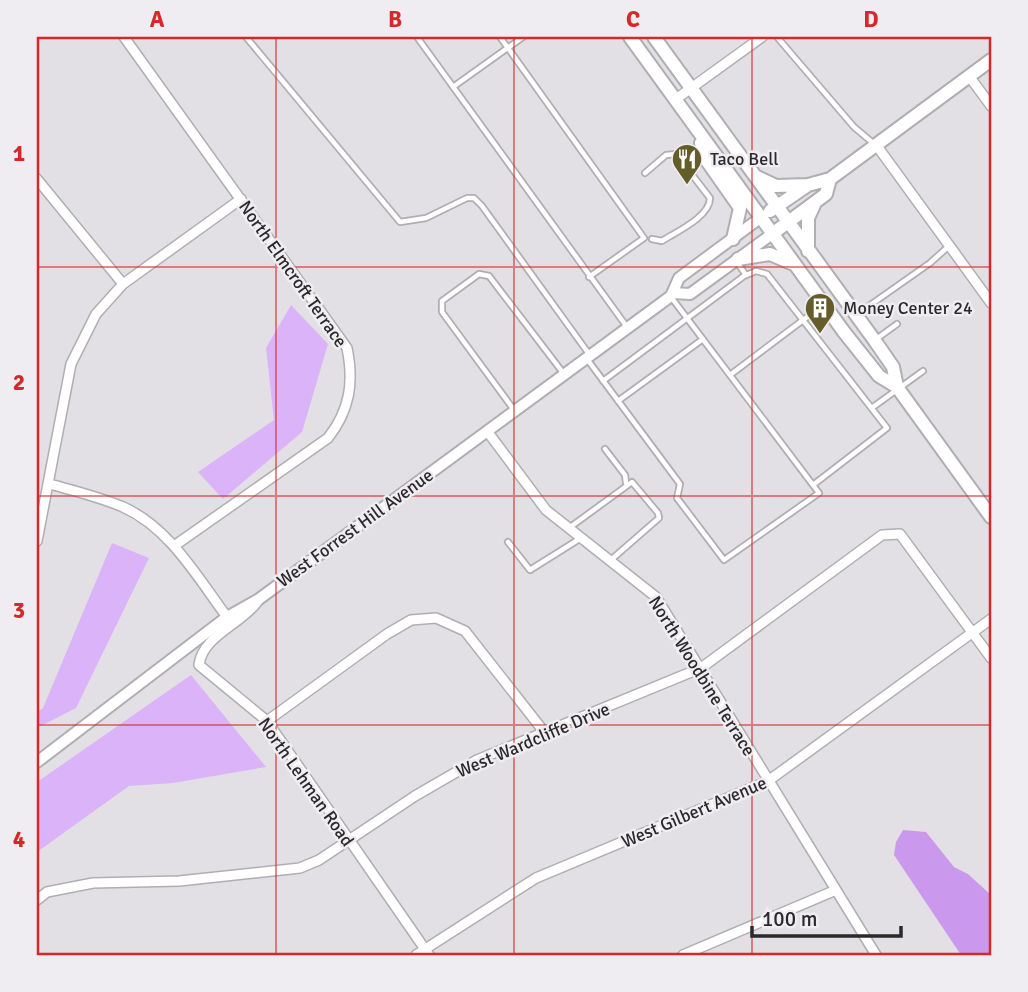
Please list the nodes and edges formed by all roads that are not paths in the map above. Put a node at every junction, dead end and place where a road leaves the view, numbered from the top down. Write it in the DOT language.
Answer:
graph roads {
  1 [pos="124,37"];
  2 [pos="246,37"];
  3 [pos="417,37"];
  4 [pos="500,37"];
  5 [pos="523,37"];
  6 [pos="631,37"];
  7 [pos="654,37"];
  8 [pos="762,37"];
  9 [pos="776,37"];
  10 [pos="508,48"];
  11 [pos="991,60"];
  12 [pos="969,76"];
  13 [pos="453,87"];
  14 [pos="691,89"];
  15 [pos="676,99"];
  16 [pos="991,106"];
  17 [pos="699,136"];
  18 [pos="877,146"];
  19 [pos="645,173"];
  20 [pos="752,174"];
  21 [pos="37,179"];
  22 [pos="830,179"];
  23 [pos="808,185"];
  24 [pos="241,199"];
  25 [pos="816,202"];
  26 [pos="776,207"];
  27 [pos="760,218"];
  28 [pos="788,223"];
  29 [pos="772,234"];
  30 [pos="652,239"];
  31 [pos="733,239"];
  32 [pos="949,246"];
  33 [pos="808,251"];
  34 [pos="737,260"];
  35 [pos="794,264"];
  36 [pos="746,275"];
  37 [pos="589,277"];
  38 [pos="123,284"];
  39 [pos="672,295"];
  40 [pos="991,303"];
  41 [pos="824,305"];
  42 [pos="856,316"];
  43 [pos="688,318"];
  44 [pos="802,321"];
  45 [pos="897,324"];
  46 [pos="627,328"];
  47 [pos="703,338"];
  48 [pos="874,341"];
  49 [pos="588,357"];
  50 [pos="923,371"];
  51 [pos="564,375"];
  52 [pos="730,375"];
  53 [pos="603,381"];
  54 [pos="897,388"];
  55 [pos="618,401"];
  56 [pos="873,407"];
  57 [pos="515,411"];
  58 [pos="487,431"];
  59 [pos="605,449"];
  60 [pos="626,483"];
  61 [pos="50,484"];
  62 [pos="813,485"];
  63 [pos="991,517"];
  64 [pos="568,529"];
  65 [pos="581,538"];
  66 [pos="37,541"];
  67 [pos="508,541"];
  68 [pos="174,546"];
  69 [pos="612,559"];
  70 [pos="259,599"];
  71 [pos="227,617"];
  72 [pos="991,619"];
  73 [pos="972,633"];
  74 [pos="991,658"];
  75 [pos="701,668"];
  76 [pos="267,721"];
  77 [pos="545,733"];
  78 [pos="37,762"];
  79 [pos="768,781"];
  80 [pos="348,842"];
  81 [pos="836,890"];
  82 [pos="37,900"];
  83 [pos="423,953"];
  84 [pos="683,955"];
  85 [pos="876,955"];
  1 -- 24 [label="street, North Elmcroft Terrace"];
  2 -- 49 [label="lane"];
  3 -- 13 [label="lane"];
  4 -- 10 [label="lane"];
  5 -- 10 [label="lane"];
  6 -- 15 [label="main road"];
  7 -- 14 [label="main road"];
  8 -- 14 [label="street"];
  9 -- 18 [label="lane"];
  10 -- 13 [label="lane"];
  10 -- 37 [label="lane"];
  11 -- 12 [label="main road, West Forrest Hill Avenue"];
  12 -- 16 [label="street"];
  12 -- 18 [label="main road, West Forrest Hill Avenue"];
  13 -- 37 [label="lane"];
  14 -- 15 [label="street"];
  14 -- 20 [label="main road"];
  15 -- 17 [label="main road"];
  17 -- 27 [label="main road"];
  17 -- 31 [label="main road"];
  18 -- 22 [label="main road, West Forrest Hill Avenue"];
  18 -- 32 [label="street"];
  19 -- 30 [label="lane"];
  20 -- 23 [label="main road"];
  20 -- 26 [label="main road"];
  21 -- 38 [label="street"];
  22 -- 23 [label="main road, West Forrest Hill Avenue"];
  22 -- 25 [label="main road, West Forrest Hill Avenue"];
  23 -- 26 [label="main road, West Forrest Hill Avenue"];
  24 -- 38 [label="street"];
  24 -- 68 [label="street, North Elmcroft Terrace"];
  25 -- 28 [label="main road, West Forrest Hill Avenue"];
  25 -- 33 [label="main road"];
  26 -- 27 [label="main road, West Forrest Hill Avenue"];
  26 -- 28 [label="main road"];
  27 -- 29 [label="main road"];
  27 -- 31 [label="street, West Forrest Hill Avenue"];
  28 -- 29 [label="main road, West Forrest Hill Avenue"];
  28 -- 33 [label="main road"];
  29 -- 34 [label="street, West Forrest Hill Avenue"];
  29 -- 35 [label="main road"];
  31 -- 39 [label="street, West Forrest Hill Avenue"];
  32 -- 40 [label="street"];
  32 -- 42 [label="lane"];
  33 -- 42 [label="main road"];
  34 -- 35 [label="main road"];
  34 -- 36 [label="lane"];
  34 -- 39 [label="street, West Forrest Hill Avenue"];
  35 -- 41 [label="main road"];
  36 -- 43 [label="lane"];
  36 -- 44 [label="lane"];
  37 -- 46 [label="lane"];
  38 -- 61 [label="street"];
  39 -- 43 [label="lane"];
  39 -- 46 [label="street, West Forrest Hill Avenue"];
  41 -- 44 [label="lane"];
  41 -- 54 [label="main road"];
  42 -- 48 [label="main road"];
  43 -- 47 [label="lane"];
  43 -- 53 [label="lane"];
  44 -- 52 [label="lane"];
  44 -- 56 [label="lane"];
  45 -- 48 [label="lane"];
  46 -- 49 [label="street, West Forrest Hill Avenue"];
  47 -- 52 [label="lane"];
  47 -- 55 [label="lane"];
  48 -- 54 [label="main road"];
  49 -- 51 [label="street, West Forrest Hill Avenue"];
  49 -- 53 [label="lane"];
  50 -- 54 [label="lane"];
  51 -- 57 [label="street, West Forrest Hill Avenue"];
  51 -- 57 [label="lane"];
  52 -- 62 [label="lane"];
  53 -- 55 [label="lane"];
  54 -- 56 [label="lane"];
  54 -- 63 [label="main road"];
  55 -- 62 [label="lane"];
  56 -- 62 [label="lane"];
  57 -- 58 [label="street, West Forrest Hill Avenue"];
  58 -- 64 [label="street, North Woodbine Terrace"];
  58 -- 70 [label="street, West Forrest Hill Avenue"];
  59 -- 60 [label="lane"];
  60 -- 64 [label="lane"];
  60 -- 69 [label="lane"];
  61 -- 66 [label="street"];
  61 -- 68 [label="street"];
  64 -- 65 [label="street, North Woodbine Terrace"];
  65 -- 67 [label="lane"];
  65 -- 69 [label="street, North Woodbine Terrace"];
  68 -- 71 [label="street"];
  69 -- 75 [label="street, North Woodbine Terrace"];
  70 -- 71 [label="street, West Forrest Hill Avenue"];
  70 -- 76 [label="street, North Lehman Road"];
  71 -- 78 [label="street, West Forrest Hill Avenue"];
  72 -- 73 [label="street, West Gilbert Avenue"];
  73 -- 74 [label="street"];
  73 -- 75 [label="street, West Wardcliffe Drive"];
  73 -- 79 [label="street, West Gilbert Avenue"];
  75 -- 77 [label="street, West Wardcliffe Drive"];
  75 -- 79 [label="street, North Woodbine Terrace"];
  76 -- 77 [label="street"];
  76 -- 80 [label="street, North Lehman Road"];
  77 -- 80 [label="street, West Wardcliffe Drive"];
  79 -- 81 [label="street, North Woodbine Terrace"];
  79 -- 83 [label="street, West Gilbert Avenue"];
  80 -- 82 [label="street, West Wardcliffe Drive"];
  80 -- 83 [label="street, North Lehman Road"];
  81 -- 84 [label="street"];
  81 -- 85 [label="street, North Woodbine Terrace"];
}
